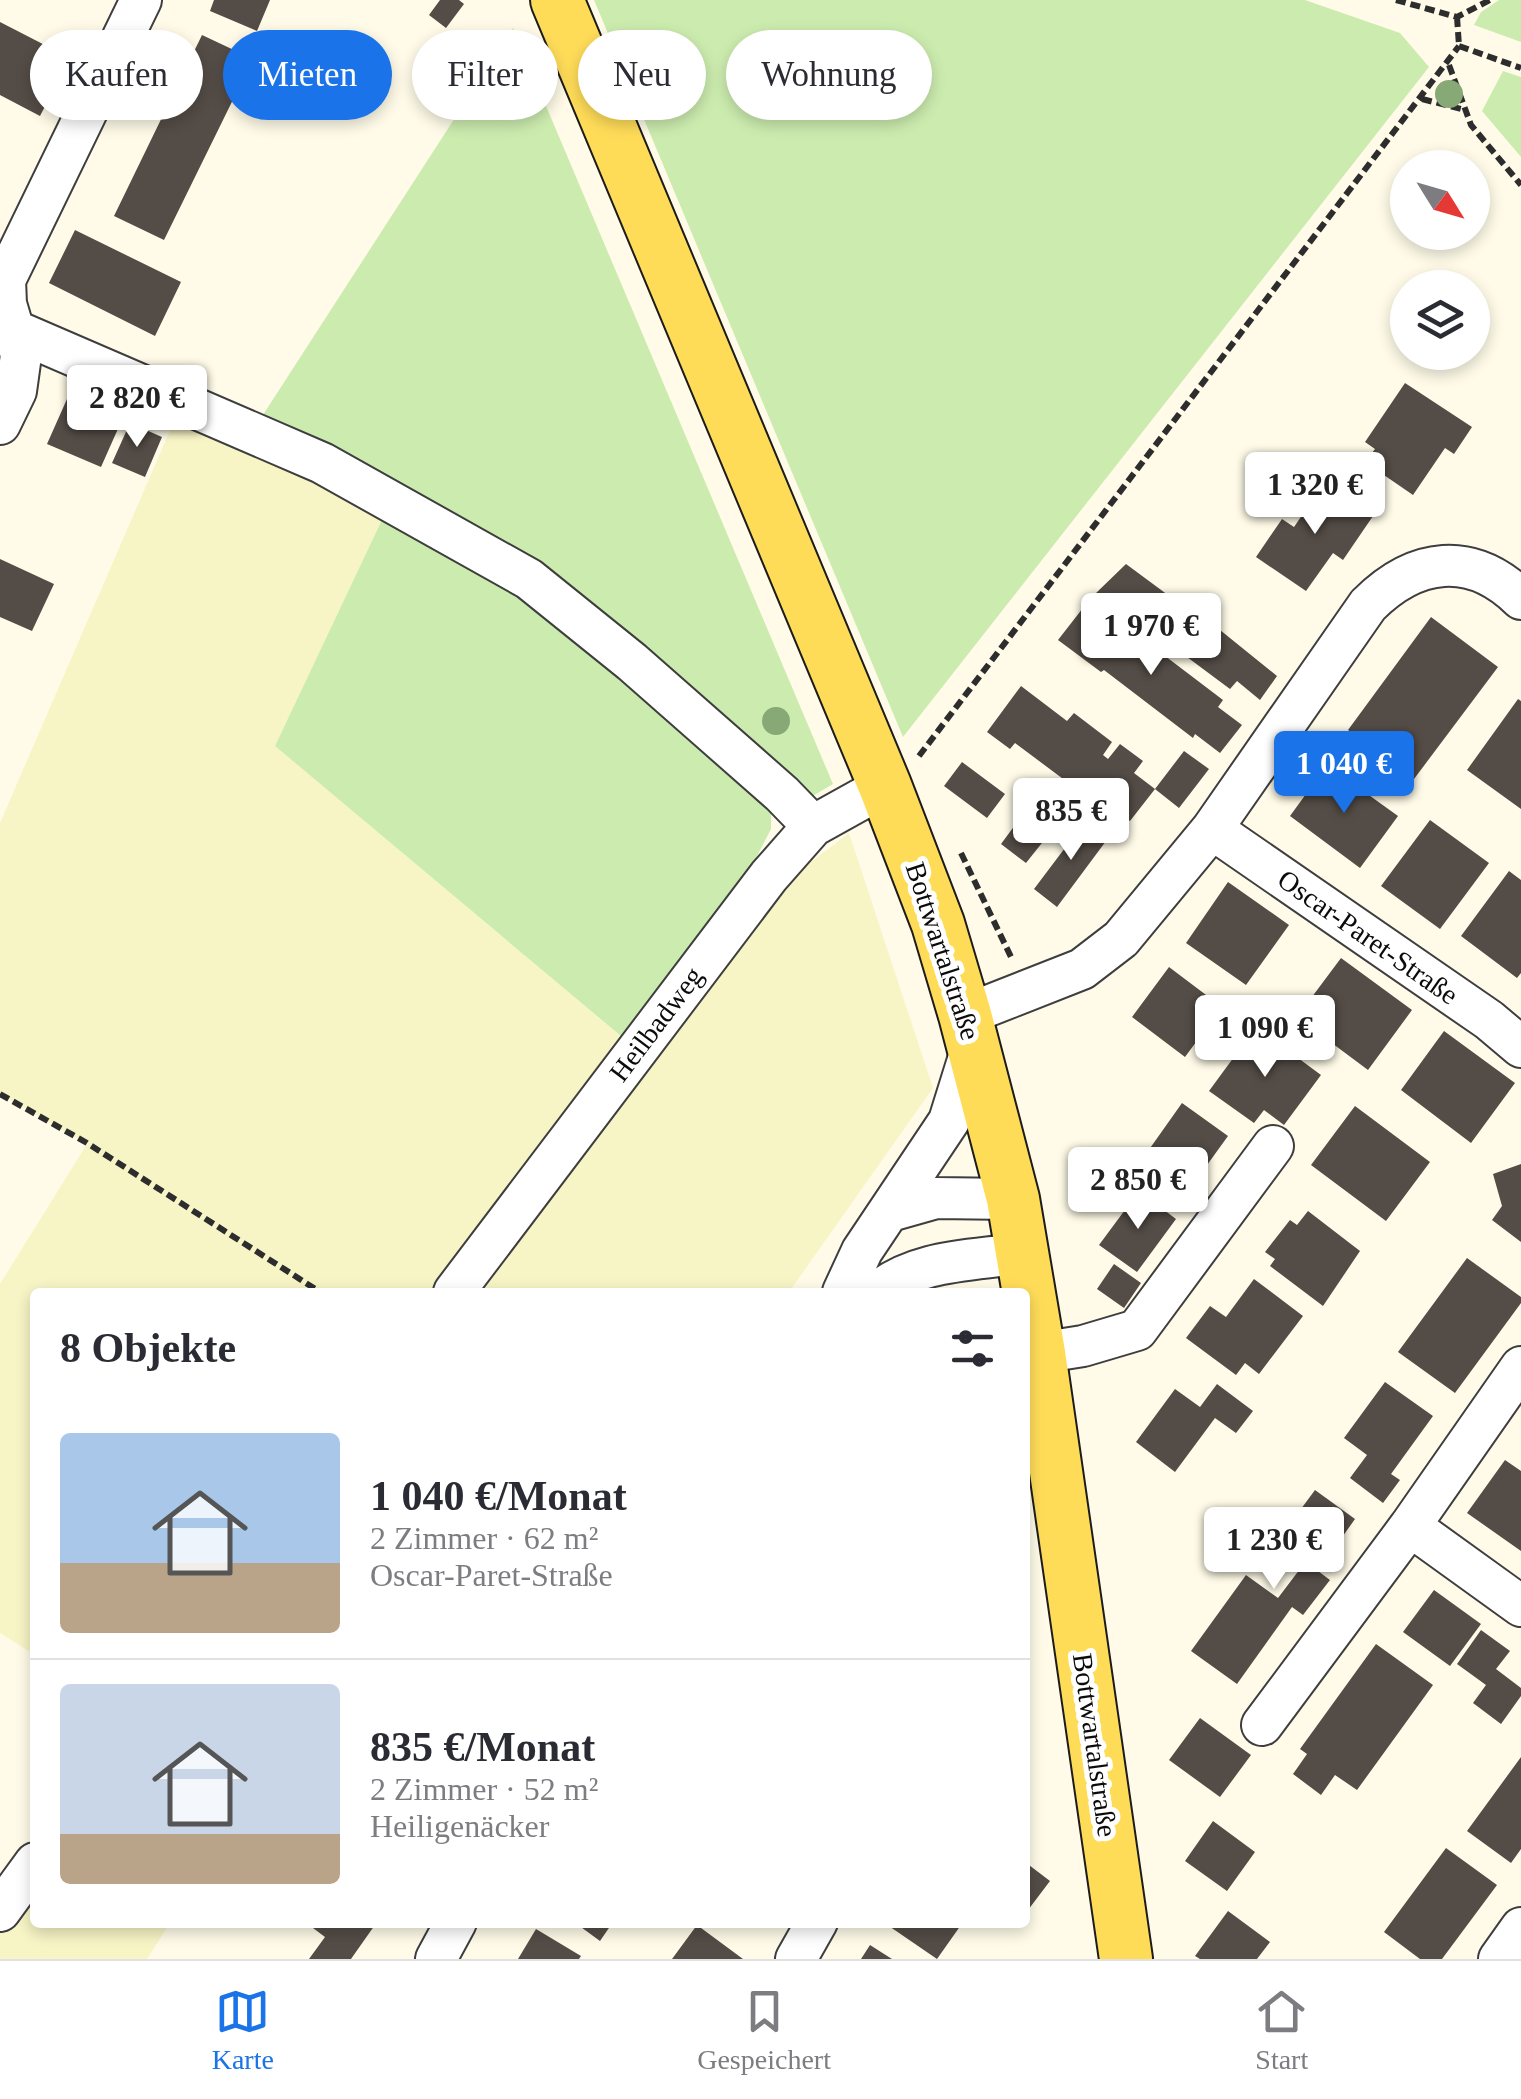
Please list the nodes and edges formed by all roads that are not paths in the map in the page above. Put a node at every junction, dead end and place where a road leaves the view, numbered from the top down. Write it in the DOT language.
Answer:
graph roads {
  1 [pos="141,0"];
  2 [pos="557,0"];
  3 [pos="8,328"];
  4 [pos="0,424"];
  5 [pos="1521,599"];
  6 [pos="898,777"];
  7 [pos="813,826"];
  8 [pos="1212,829"];
  9 [pos="969,1030"];
  10 [pos="1521,1047"];
  11 [pos="1273,1146"];
  12 [pos="1013,1199"];
  13 [pos="890,1211"];
  14 [pos="1022,1253"];
  15 [pos="457,1288"];
  16 [pos="846,1288"];
  17 [pos="882,1288"];
  18 [pos="1028,1288"];
  19 [pos="1030,1300"];
  20 [pos="1039,1353"];
  21 [pos="1521,1367"];
  22 [pos="1410,1526"];
  23 [pos="1521,1606"];
  24 [pos="1262,1726"];
  25 [pos="30,1870"];
  26 [pos="0,1912"];
  27 [pos="453,1928"];
  28 [pos="814,1928"];
  29 [pos="1521,1928"];
  30 [pos="436,1959"];
  31 [pos="796,1959"];
  32 [pos="1126,1959"];
  33 [pos="1499,1959"];
  1 -- 3 [label="street"];
  2 -- 6 [label="main road, Bottwartalstraße"];
  3 -- 4 [label="street"];
  3 -- 7 [label="street"];
  5 -- 8 [label="street"];
  6 -- 7 [label="street, Heilbadweg"];
  6 -- 9 [label="main road, Bottwartalstraße"];
  7 -- 15 [label="street, Heilbadweg"];
  8 -- 9 [label="street"];
  8 -- 10 [label="street, Oscar-Paret-Straße"];
  9 -- 12 [label="main road, Bottwartalstraße"];
  9 -- 13 [label="street"];
  11 -- 20 [label="street"];
  12 -- 13 [label="street"];
  12 -- 14 [label="main road, Bottwartalstraße"];
  13 -- 16 [label="street"];
  14 -- 17 [label="street"];
  14 -- 18 [label="main road, Bottwartalstraße"];
  19 -- 20 [label="main road, Bottwartalstraße"];
  20 -- 32 [label="main road, Bottwartalstraße"];
  21 -- 22 [label="street"];
  22 -- 23 [label="street"];
  22 -- 24 [label="street"];
  25 -- 26 [label="street"];
  27 -- 30 [label="street"];
  28 -- 31 [label="street"];
  29 -- 33 [label="street"];
}
